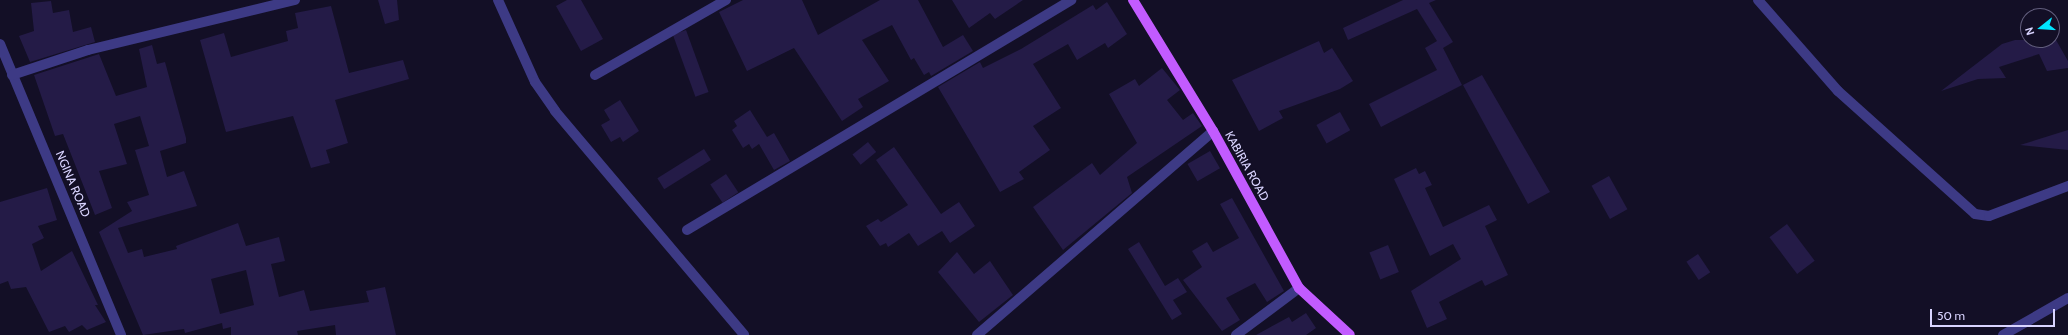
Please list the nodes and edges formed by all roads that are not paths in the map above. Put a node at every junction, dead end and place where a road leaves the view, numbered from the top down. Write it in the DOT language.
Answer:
graph roads {
  1 [pos="295,0"];
  2 [pos="498,0"];
  3 [pos="726,0"];
  4 [pos="1071,0"];
  5 [pos="1133,0"];
  6 [pos="1758,0"];
  7 [pos="0,44"];
  8 [pos="12,74"];
  9 [pos="595,75"];
  10 [pos="1213,131"];
  11 [pos="2068,186"];
  12 [pos="687,230"];
  13 [pos="1299,288"];
  14 [pos="2068,298"];
  15 [pos="122,335"];
  16 [pos="744,335"];
  17 [pos="977,335"];
  18 [pos="1236,335"];
  19 [pos="1350,335"];
  20 [pos="2003,335"];
  1 -- 8 [label="street"];
  2 -- 16 [label="street"];
  3 -- 9 [label="street"];
  4 -- 12 [label="street"];
  5 -- 10 [label="main road, KABIRIA ROAD"];
  6 -- 11 [label="street"];
  7 -- 8 [label="street, NGINA ROAD"];
  8 -- 15 [label="street, NGINA ROAD"];
  10 -- 13 [label="main road, KABIRIA ROAD"];
  10 -- 17 [label="street"];
  13 -- 18 [label="street"];
  13 -- 19 [label="main road, KABIRIA ROAD"];
  14 -- 20 [label="street"];
}
